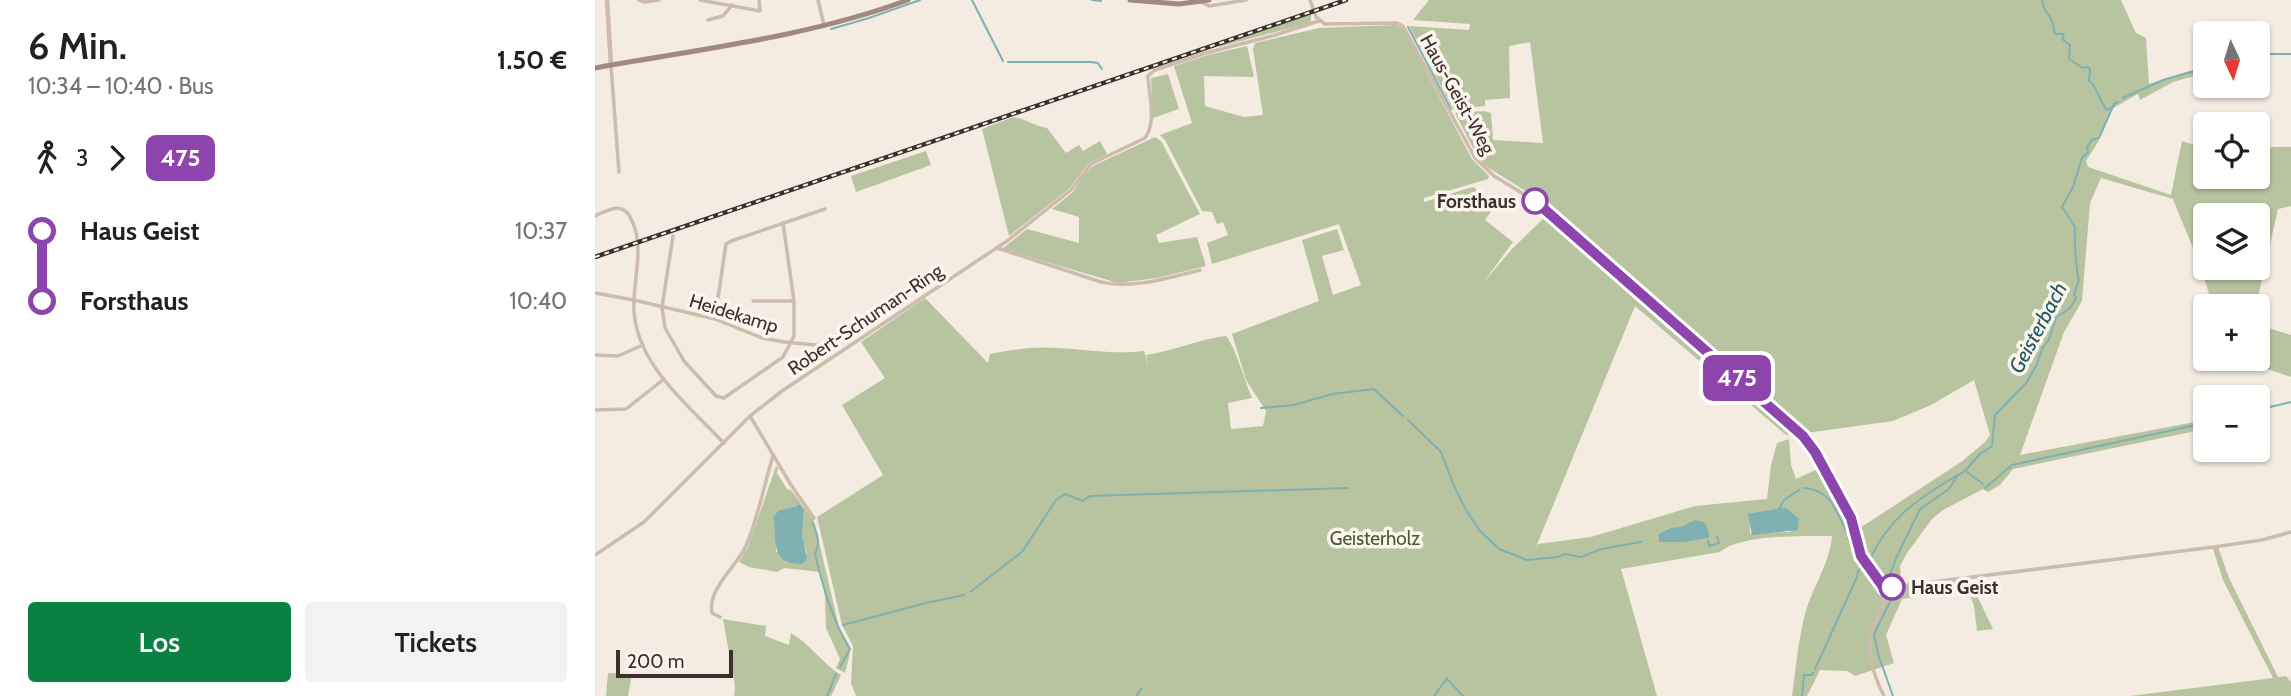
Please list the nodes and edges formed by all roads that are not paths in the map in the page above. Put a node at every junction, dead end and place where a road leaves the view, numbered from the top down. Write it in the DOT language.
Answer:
graph roads {
  1 [pos="607,0"];
  2 [pos="639,0"];
  3 [pos="659,0"];
  4 [pos="699,0"];
  5 [pos="759,0"];
  6 [pos="818,0"];
  7 [pos="908,0"];
  8 [pos="1130,0"];
  9 [pos="1209,0"];
  10 [pos="1247,0"];
  11 [pos="1310,0"];
  12 [pos="1201,2"];
  13 [pos="732,5"];
  14 [pos="708,20"];
  15 [pos="1319,21"];
  16 [pos="824,27"];
  17 [pos="611,65"];
  18 [pos="595,68"];
  19 [pos="619,172"];
  20 [pos="825,209"];
  21 [pos="595,216"];
  22 [pos="783,223"];
  23 [pos="673,236"];
  24 [pos="997,248"];
  25 [pos="1200,270"];
  26 [pos="595,293"];
  27 [pos="634,300"];
  28 [pos="753,301"];
  29 [pos="794,301"];
  30 [pos="662,307"];
  31 [pos="715,318"];
  32 [pos="791,343"];
  33 [pos="643,345"];
  34 [pos="827,346"];
  35 [pos="595,355"];
  36 [pos="664,379"];
  37 [pos="595,410"];
  38 [pos="750,416"];
  39 [pos="724,443"];
  40 [pos="773,456"];
  41 [pos="814,518"];
  42 [pos="2291,532"];
  43 [pos="595,555"];
  44 [pos="1888,588"];
  45 [pos="720,617"];
  46 [pos="1884,696"];
  1 -- 17 [label="street"];
  2 -- 3 [label="street"];
  4 -- 13 [label="street"];
  5 -- 13 [label="street"];
  6 -- 16 [label="street"];
  7 -- 16 [label="main road"];
  8 -- 12 [label="main road"];
  9 -- 12 [label="main road"];
  10 -- 12 [label="street"];
  11 -- 15 [label="street"];
  13 -- 14 [label="street"];
  15 -- 24 [label="street, Robert-Schuman-Ring"];
  15 -- 44 [label="street, Haus-Geist-Weg"];
  16 -- 17 [label="main road"];
  17 -- 18 [label="main road"];
  17 -- 19 [label="street"];
  20 -- 22 [label="street"];
  21 -- 27 [label="street"];
  22 -- 29 [label="street"];
  22 -- 31 [label="street"];
  23 -- 30 [label="street"];
  24 -- 25 [label="street"];
  24 -- 38 [label="street, Robert-Schuman-Ring"];
  26 -- 27 [label="street, Heidekamp"];
  27 -- 30 [label="street, Heidekamp"];
  27 -- 33 [label="street"];
  28 -- 29 [label="street"];
  29 -- 32 [label="street"];
  30 -- 31 [label="street, Heidekamp"];
  30 -- 32 [label="street"];
  31 -- 32 [label="street, Heidekamp"];
  32 -- 34 [label="street, Heidekamp"];
  33 -- 35 [label="street"];
  33 -- 36 [label="street"];
  36 -- 37 [label="street"];
  36 -- 39 [label="street"];
  38 -- 39 [label="street, Robert-Schuman-Ring"];
  38 -- 40 [label="street"];
  39 -- 43 [label="street, Robert-Schuman-Ring"];
  40 -- 41 [label="street"];
  40 -- 45 [label="street"];
  42 -- 44 [label="street"];
  44 -- 46 [label="street"];
}
